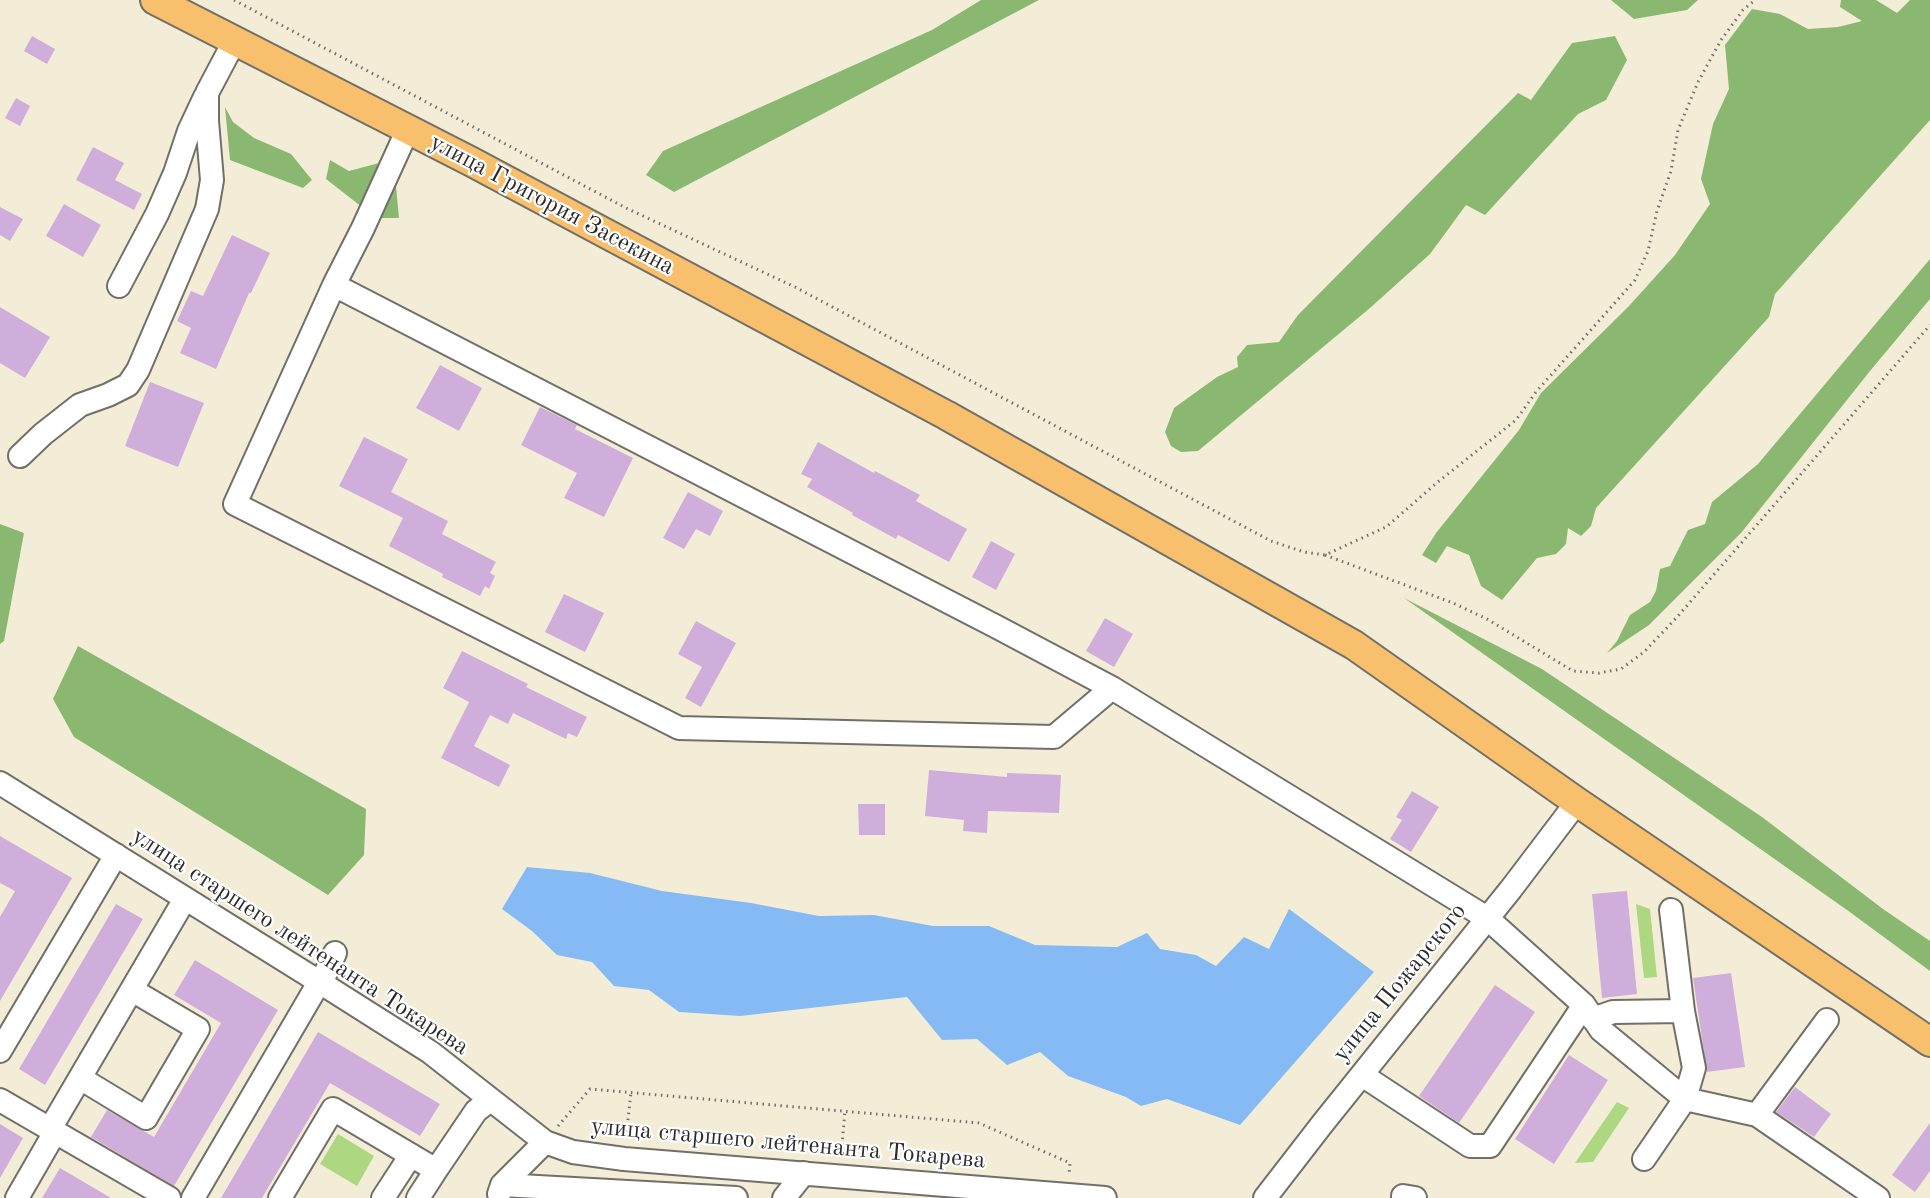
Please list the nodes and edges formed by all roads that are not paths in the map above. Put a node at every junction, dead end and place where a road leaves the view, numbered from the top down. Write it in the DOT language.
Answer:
graph roads {
  1 [pos="155,0"];
  2 [pos="236,40"];
  3 [pos="207,93"];
  4 [pos="408,129"];
  5 [pos="334,285"];
  6 [pos="119,286"];
  7 [pos="20,456"];
  8 [pos="1112,688"];
  9 [pos="0,783"];
  10 [pos="1577,802"];
  11 [pos="116,855"];
  12 [pos="179,909"];
  13 [pos="1671,910"];
  14 [pos="1487,918"];
  15 [pos="335,953"];
  16 [pos="321,982"];
  17 [pos="132,990"];
  18 [pos="1683,1011"];
  19 [pos="1589,1012"];
  20 [pos="1827,1020"];
  21 [pos="1930,1042"];
  22 [pos="0,1051"];
  23 [pos="1362,1075"];
  24 [pos="80,1078"];
  25 [pos="1685,1099"];
  26 [pos="0,1100"];
  27 [pos="490,1100"];
  28 [pos="1757,1114"];
  29 [pos="53,1130"];
  30 [pos="544,1142"];
  31 [pos="411,1155"];
  32 [pos="1644,1159"];
  33 [pos="436,1170"];
  34 [pos="804,1173"];
  35 [pos="500,1192"];
  36 [pos="17,1198"];
  37 [pos="169,1198"];
  38 [pos="193,1198"];
  39 [pos="280,1198"];
  40 [pos="383,1198"];
  41 [pos="418,1198"];
  42 [pos="736,1198"];
  43 [pos="784,1198"];
  44 [pos="1103,1198"];
  45 [pos="1265,1198"];
  46 [pos="1403,1198"];
  47 [pos="1415,1198"];
  48 [pos="1878,1198"];
  1 -- 2 [label="main road, улица Григория Засекина"];
  2 -- 3 [label="street"];
  2 -- 4 [label="main road, улица Григория Засекина"];
  3 -- 6 [label="street"];
  3 -- 7 [label="street"];
  4 -- 5 [label="street"];
  4 -- 10 [label="main road, улица Григория Засекина"];
  5 -- 8 [label="street"];
  5 -- 8 [label="street"];
  8 -- 14 [label="street"];
  9 -- 11 [label="street, улица старшего лейтенанта Токарева"];
  10 -- 14 [label="street, улица Пожарского"];
  10 -- 21 [label="main road, улица Григория Засекина"];
  11 -- 16 [label="street, улица старшего лейтенанта Токарева"];
  11 -- 22 [label="street"];
  12 -- 17 [label="street"];
  13 -- 18 [label="street"];
  14 -- 19 [label="street"];
  14 -- 23 [label="street, улица Пожарского"];
  15 -- 16 [label="street"];
  16 -- 27 [label="street, улица старшего лейтенанта Токарева"];
  16 -- 38 [label="street"];
  17 -- 24 [label="street"];
  17 -- 24 [label="street"];
  18 -- 19 [label="street"];
  18 -- 25 [label="street"];
  19 -- 23 [label="street"];
  19 -- 25 [label="street"];
  20 -- 28 [label="street"];
  23 -- 45 [label="street, улица Пожарского"];
  24 -- 29 [label="street"];
  25 -- 28 [label="street"];
  25 -- 32 [label="street"];
  26 -- 29 [label="street"];
  27 -- 30 [label="street, улица старшего лейтенанта Токарева"];
  27 -- 33 [label="street"];
  28 -- 48 [label="street"];
  29 -- 36 [label="street"];
  29 -- 37 [label="street"];
  30 -- 34 [label="street, улица старшего лейтенанта Токарева"];
  30 -- 35 [label="street"];
  31 -- 33 [label="street"];
  31 -- 39 [label="street"];
  31 -- 40 [label="street"];
  33 -- 41 [label="street"];
  34 -- 43 [label="street"];
  34 -- 44 [label="street, улица старшего лейтенанта Токарева"];
  35 -- 42 [label="street"];
  46 -- 47 [label="street"];
}
